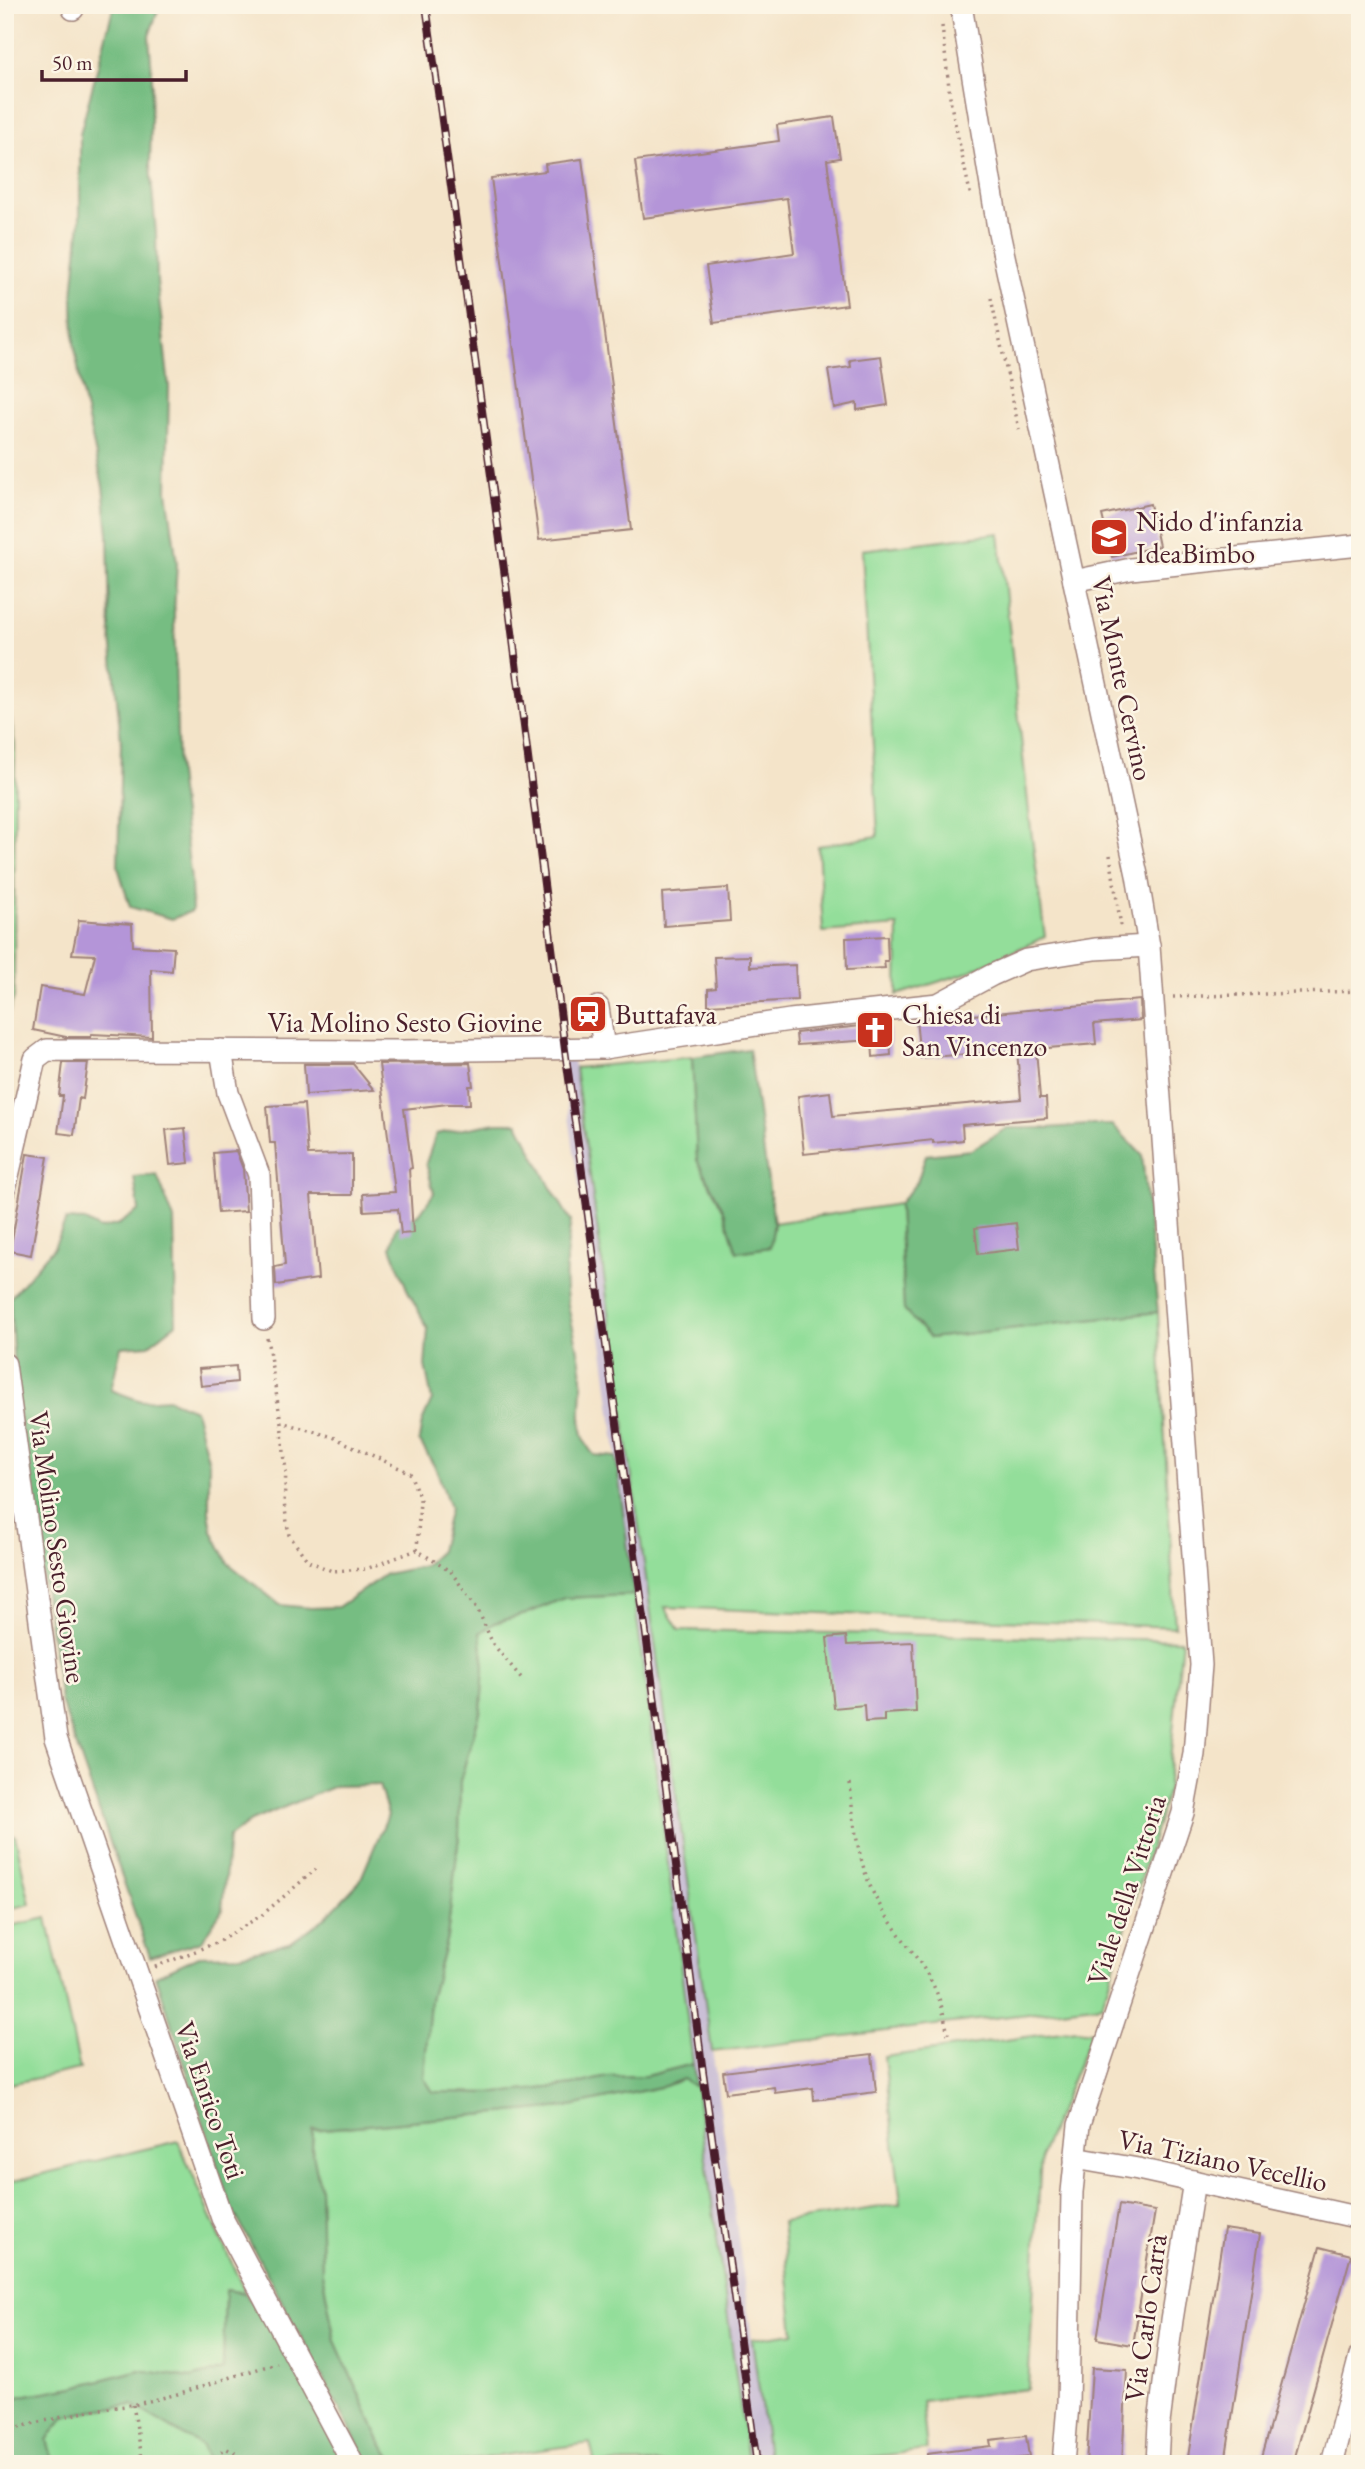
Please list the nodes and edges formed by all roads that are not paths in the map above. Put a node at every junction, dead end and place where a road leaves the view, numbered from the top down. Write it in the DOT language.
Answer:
graph roads {
  1 [pos="961,5"];
  2 [pos="1360,545"];
  3 [pos="1074,582"];
  4 [pos="1149,946"];
  5 [pos="598,1007"];
  6 [pos="604,1048"];
  7 [pos="221,1050"];
  8 [pos="5,1189"];
  9 [pos="264,1319"];
  10 [pos="1177,1329"];
  11 [pos="5,1364"];
  12 [pos="55,1738"];
  13 [pos="1075,2158"];
  14 [pos="1194,2181"];
  15 [pos="1360,2218"];
  16 [pos="1360,2356"];
  17 [pos="353,2464"];
  18 [pos="1063,2464"];
  19 [pos="1157,2464"];
  20 [pos="1332,2464"];
  1 -- 3 [label="street, Via Monte Cervino"];
  2 -- 3 [label="street"];
  3 -- 4 [label="street, Via Monte Cervino"];
  4 -- 6 [label="street, Via Molino Sesto Giovine"];
  4 -- 10 [label="street, Via Monte Cervino"];
  5 -- 6 [label="street"];
  6 -- 7 [label="street, Via Molino Sesto Giovine"];
  7 -- 8 [label="street, Via Molino Sesto Giovine"];
  7 -- 9 [label="street"];
  10 -- 13 [label="street, Viale della Vittoria"];
  11 -- 12 [label="street, Via Molino Sesto Giovine"];
  12 -- 17 [label="street, Via Enrico Toti"];
  13 -- 14 [label="street, Via Tiziano Vecellio"];
  13 -- 18 [label="street, Viale della Vittoria"];
  14 -- 15 [label="street, Via Tiziano Vecellio"];
  14 -- 19 [label="street, Via Carlo Carrà"];
  16 -- 20 [label="street"];
}
